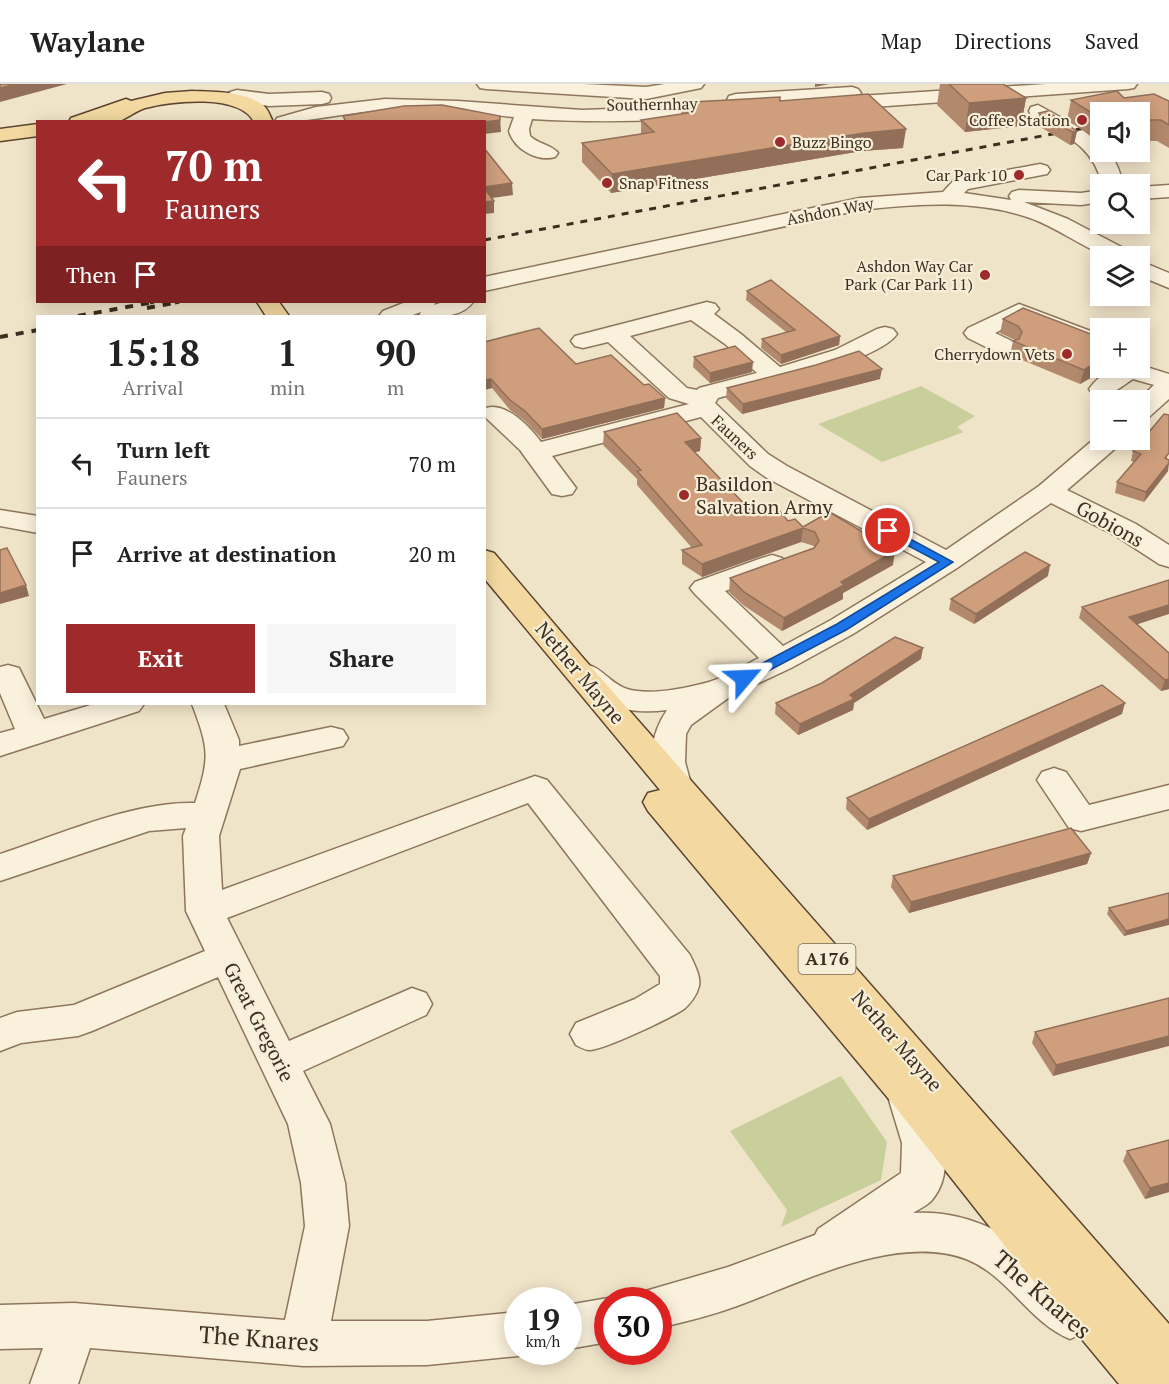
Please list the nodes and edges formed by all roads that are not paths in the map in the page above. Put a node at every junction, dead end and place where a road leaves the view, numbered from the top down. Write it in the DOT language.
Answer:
graph roads {
  1 [pos="153,84"];
  2 [pos="205,84"];
  3 [pos="486,84"];
  4 [pos="695,84"];
  5 [pos="891,84"];
  6 [pos="1055,84"];
  7 [pos="1128,84"];
  8 [pos="1015,89"];
  9 [pos="944,90"];
  10 [pos="855,93"];
  11 [pos="395,94"];
  12 [pos="237,96"];
  13 [pos="123,107"];
  14 [pos="526,112"];
  15 [pos="84,120"];
  16 [pos="108,120"];
  17 [pos="263,120"];
  18 [pos="292,120"];
  19 [pos="36,130"];
  20 [pos="0,135"];
  21 [pos="36,145"];
  22 [pos="0,148"];
  23 [pos="544,151"];
  24 [pos="1040,170"];
  25 [pos="1110,174"];
  26 [pos="1169,191"];
  27 [pos="1150,192"];
  28 [pos="954,193"];
  29 [pos="1090,197"];
  30 [pos="860,204"];
  31 [pos="1103,246"];
  32 [pos="1150,272"];
  33 [pos="532,274"];
  34 [pos="1169,280"];
  35 [pos="486,284"];
  36 [pos="486,289"];
  37 [pos="422,303"];
  38 [pos="459,303"];
  39 [pos="393,315"];
  40 [pos="432,315"];
  41 [pos="612,333"];
  42 [pos="885,334"];
  43 [pos="1090,340"];
  44 [pos="583,341"];
  45 [pos="1005,347"];
  46 [pos="1150,373"];
  47 [pos="776,376"];
  48 [pos="1117,378"];
  49 [pos="1169,384"];
  50 [pos="1102,389"];
  51 [pos="1150,402"];
  52 [pos="704,404"];
  53 [pos="495,413"];
  54 [pos="1097,450"];
  55 [pos="535,452"];
  56 [pos="562,488"];
  57 [pos="1049,492"];
  58 [pos="802,553"];
  59 [pos="1169,558"];
  60 [pos="486,561"];
  61 [pos="947,562"];
  62 [pos="486,596"];
  63 [pos="780,661"];
  64 [pos="573,666"];
  65 [pos="8,675"];
  66 [pos="720,689"];
  67 [pos="125,705"];
  68 [pos="208,705"];
  69 [pos="34,734"];
  70 [pos="331,738"];
  71 [pos="0,745"];
  72 [pos="222,759"];
  73 [pos="1054,780"];
  74 [pos="675,784"];
  75 [pos="1169,797"];
  76 [pos="208,816"];
  77 [pos="0,868"];
  78 [pos="205,911"];
  79 [pos="226,958"];
  80 [pos="412,1004"];
  81 [pos="590,1034"];
  82 [pos="0,1035"];
  83 [pos="280,1063"];
  84 [pos="908,1092"];
  85 [pos="823,1251"];
  86 [pos="672,1303"];
  87 [pos="74,1325"];
  88 [pos="0,1327"];
  89 [pos="504,1336"];
  90 [pos="303,1344"];
  91 [pos="1169,1359"];
  92 [pos="54,1384"];
  93 [pos="1141,1384"];
  94 [pos="1150,1384"];
  1 -- 13 [label="main road"];
  2 -- 12 [label="main road"];
  3 -- 4 [label="street"];
  5 -- 10 [label="street"];
  6 -- 8 [label="street, Southernhay"];
  7 -- 8 [label="street, Southernhay"];
  8 -- 9 [label="street, Southernhay"];
  8 -- 9 [label="street, Southernhay"];
  8 -- 25 [label="street"];
  9 -- 10 [label="street, Southernhay"];
  9 -- 14 [label="street, Southernhay"];
  10 -- 11 [label="street, Southernhay"];
  11 -- 12 [label="street, Southernhay"];
  11 -- 14 [label="street, Southernhay"];
  12 -- 13 [label="main road"];
  12 -- 17 [label="main road"];
  13 -- 15 [label="main road"];
  13 -- 16 [label="main road"];
  14 -- 18 [label="street, Southernhay"];
  14 -- 23 [label="street"];
  19 -- 20 [label="main road"];
  21 -- 22 [label="main road"];
  24 -- 28 [label="street"];
  26 -- 27 [label="street"];
  28 -- 29 [label="street"];
  28 -- 30 [label="street"];
  30 -- 31 [label="street, Ashdon Way"];
  30 -- 33 [label="street, Ashdon Way"];
  32 -- 34 [label="street"];
  33 -- 35 [label="street, Ashdon Way"];
  33 -- 36 [label="street, Ashdon Way"];
  37 -- 39 [label="street"];
  38 -- 40 [label="street"];
  41 -- 44 [label="street"];
  41 -- 47 [label="street"];
  41 -- 52 [label="street"];
  42 -- 47 [label="street, Fauners"];
  43 -- 45 [label="street"];
  46 -- 49 [label="street"];
  47 -- 52 [label="street, Fauners"];
  48 -- 50 [label="street"];
  49 -- 51 [label="street"];
  52 -- 55 [label="street"];
  52 -- 61 [label="street, Fauners"];
  53 -- 55 [label="street"];
  54 -- 57 [label="street"];
  55 -- 56 [label="street"];
  57 -- 59 [label="street, Gobions"];
  57 -- 61 [label="street"];
  58 -- 63 [label="street"];
  60 -- 64 [label="main road, Nether Mayne / A176"];
  61 -- 63 [label="street"];
  62 -- 84 [label="main road, Nether Mayne / A176"];
  63 -- 66 [label="street"];
  64 -- 66 [label="street"];
  64 -- 74 [label="main road, Nether Mayne / A176"];
  65 -- 69 [label="street"];
  66 -- 74 [label="street"];
  67 -- 69 [label="street"];
  68 -- 72 [label="street, Great Gregorie"];
  69 -- 71 [label="street"];
  70 -- 72 [label="street"];
  72 -- 76 [label="street, Great Gregorie"];
  73 -- 75 [label="street"];
  74 -- 91 [label="main road, Nether Mayne / A176"];
  76 -- 77 [label="street"];
  76 -- 78 [label="street, Great Gregorie"];
  78 -- 79 [label="street, Great Gregorie"];
  78 -- 81 [label="street"];
  79 -- 82 [label="street"];
  79 -- 83 [label="street, Great Gregorie"];
  80 -- 83 [label="street"];
  83 -- 90 [label="street, Great Gregorie"];
  84 -- 85 [label="street, The Knares"];
  84 -- 94 [label="main road, Nether Mayne / A176"];
  85 -- 86 [label="street, The Knares"];
  85 -- 93 [label="street, The Knares"];
  87 -- 88 [label="street, The Knares"];
  87 -- 90 [label="street, The Knares"];
  87 -- 92 [label="street"];
  89 -- 90 [label="street, The Knares"];
}
